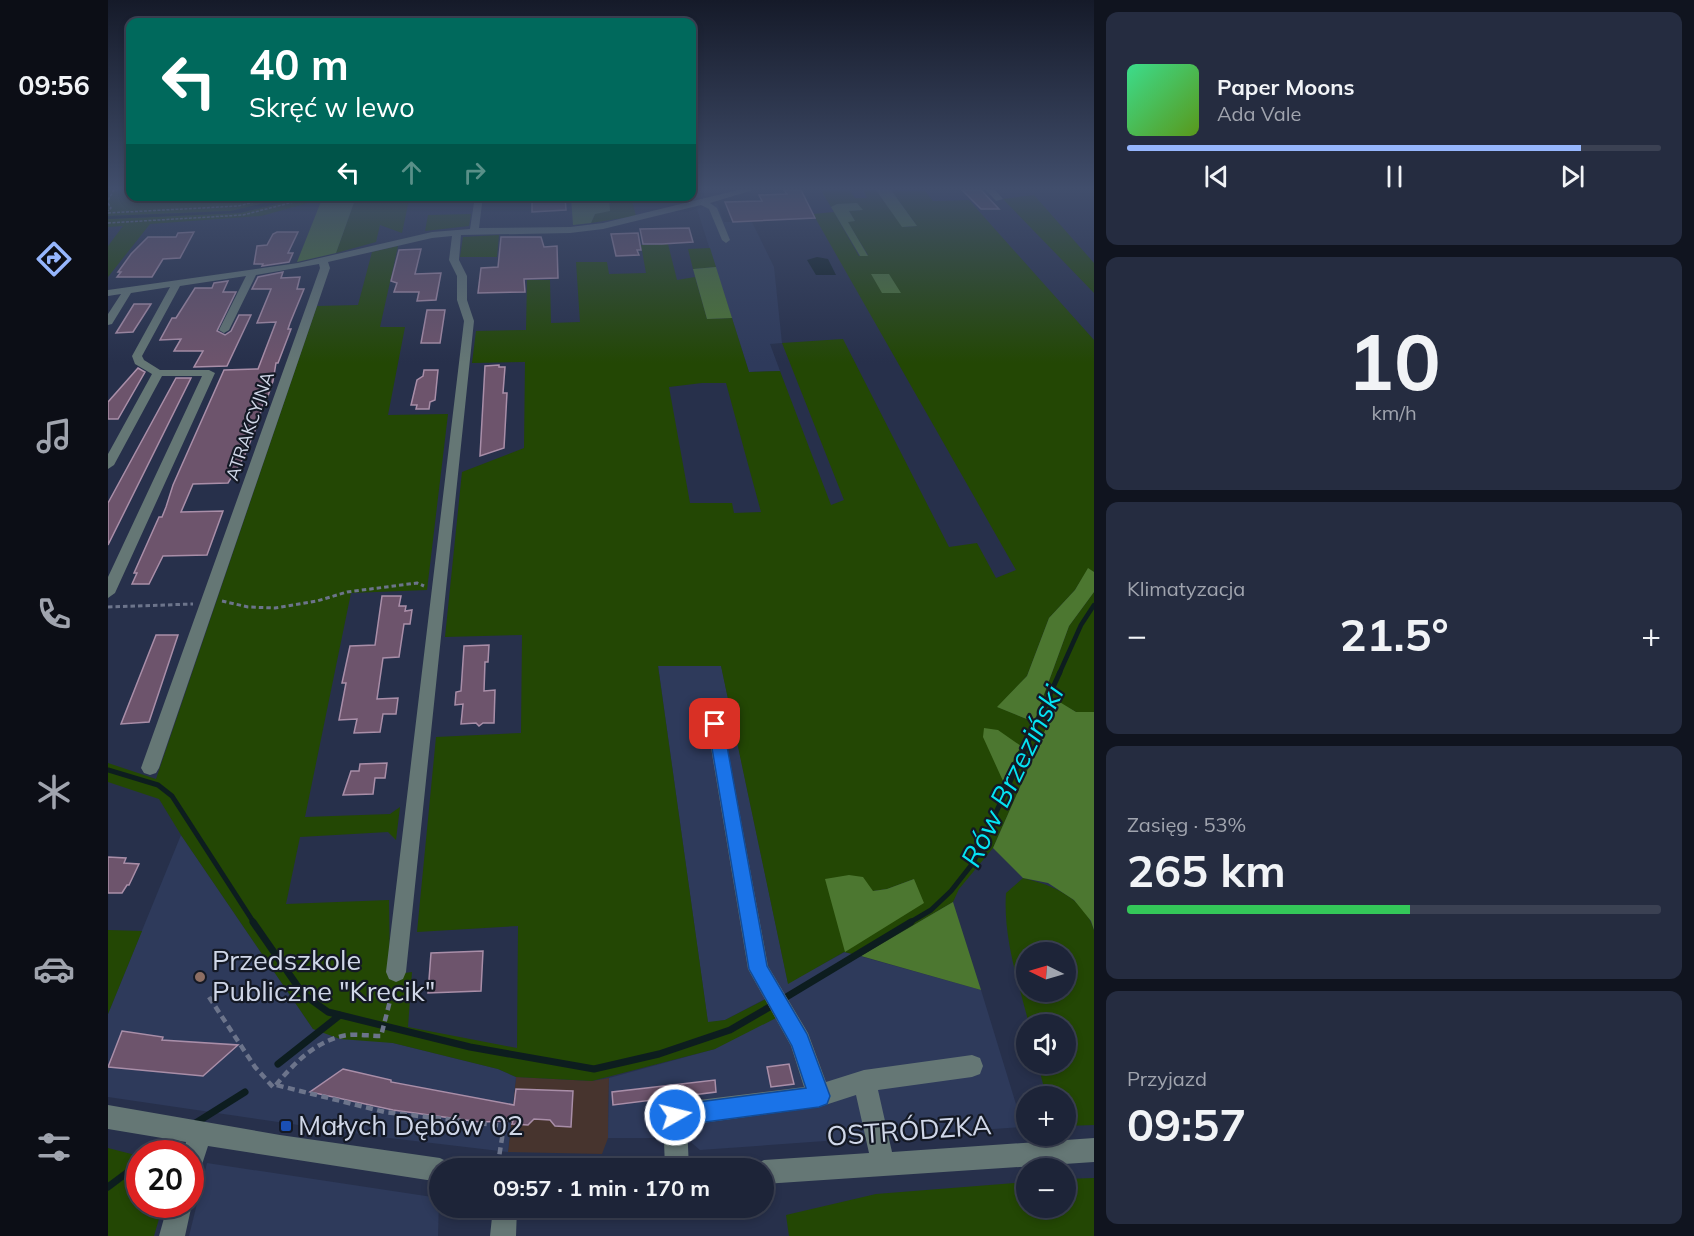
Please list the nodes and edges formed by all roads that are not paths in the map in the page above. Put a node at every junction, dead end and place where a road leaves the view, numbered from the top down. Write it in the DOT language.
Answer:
graph roads {
  1 [pos="375,248"];
  2 [pos="455,248"];
  3 [pos="323,261"];
  4 [pos="252,273"];
  5 [pos="177,283"];
  6 [pos="127,292"];
  7 [pos="108,293"];
  8 [pos="108,322"];
  9 [pos="224,330"];
  10 [pos="158,373"];
  11 [pos="108,465"];
  12 [pos="108,594"];
  13 [pos="715,724"];
  14 [pos="150,768"];
  15 [pos="396,972"];
  16 [pos="972,1066"];
  17 [pos="864,1081"];
  18 [pos="819,1096"];
  19 [pos="108,1117"];
  20 [pos="200,1134"];
  21 [pos="198,1140"];
  22 [pos="1094,1150"];
  23 [pos="677,1158"];
  24 [pos="884,1163"];
  25 [pos="429,1168"];
  26 [pos="774,1171"];
  27 [pos="176,1218"];
  28 [pos="504,1218"];
  29 [pos="172,1236"];
  30 [pos="503,1236"];
  1 -- 3 [label="street"];
  2 -- 15 [label="street"];
  3 -- 4 [label="street"];
  3 -- 14 [label="street, ATRAKCYJNA"];
  4 -- 5 [label="street"];
  4 -- 9 [label="street"];
  5 -- 6 [label="street"];
  5 -- 10 [label="street"];
  6 -- 7 [label="street"];
  6 -- 8 [label="street"];
  10 -- 11 [label="street"];
  10 -- 12 [label="street"];
  13 -- 18 [label="street"];
  16 -- 17 [label="street"];
  17 -- 18 [label="street"];
  17 -- 24 [label="street"];
  18 -- 23 [label="street"];
  19 -- 20 [label="street"];
  20 -- 21 [label="street"];
  20 -- 25 [label="street"];
  22 -- 24 [label="street, OSTRÓDZKA"];
  24 -- 26 [label="street, OSTRÓDZKA"];
  27 -- 29 [label="street"];
  28 -- 30 [label="street"];
}
